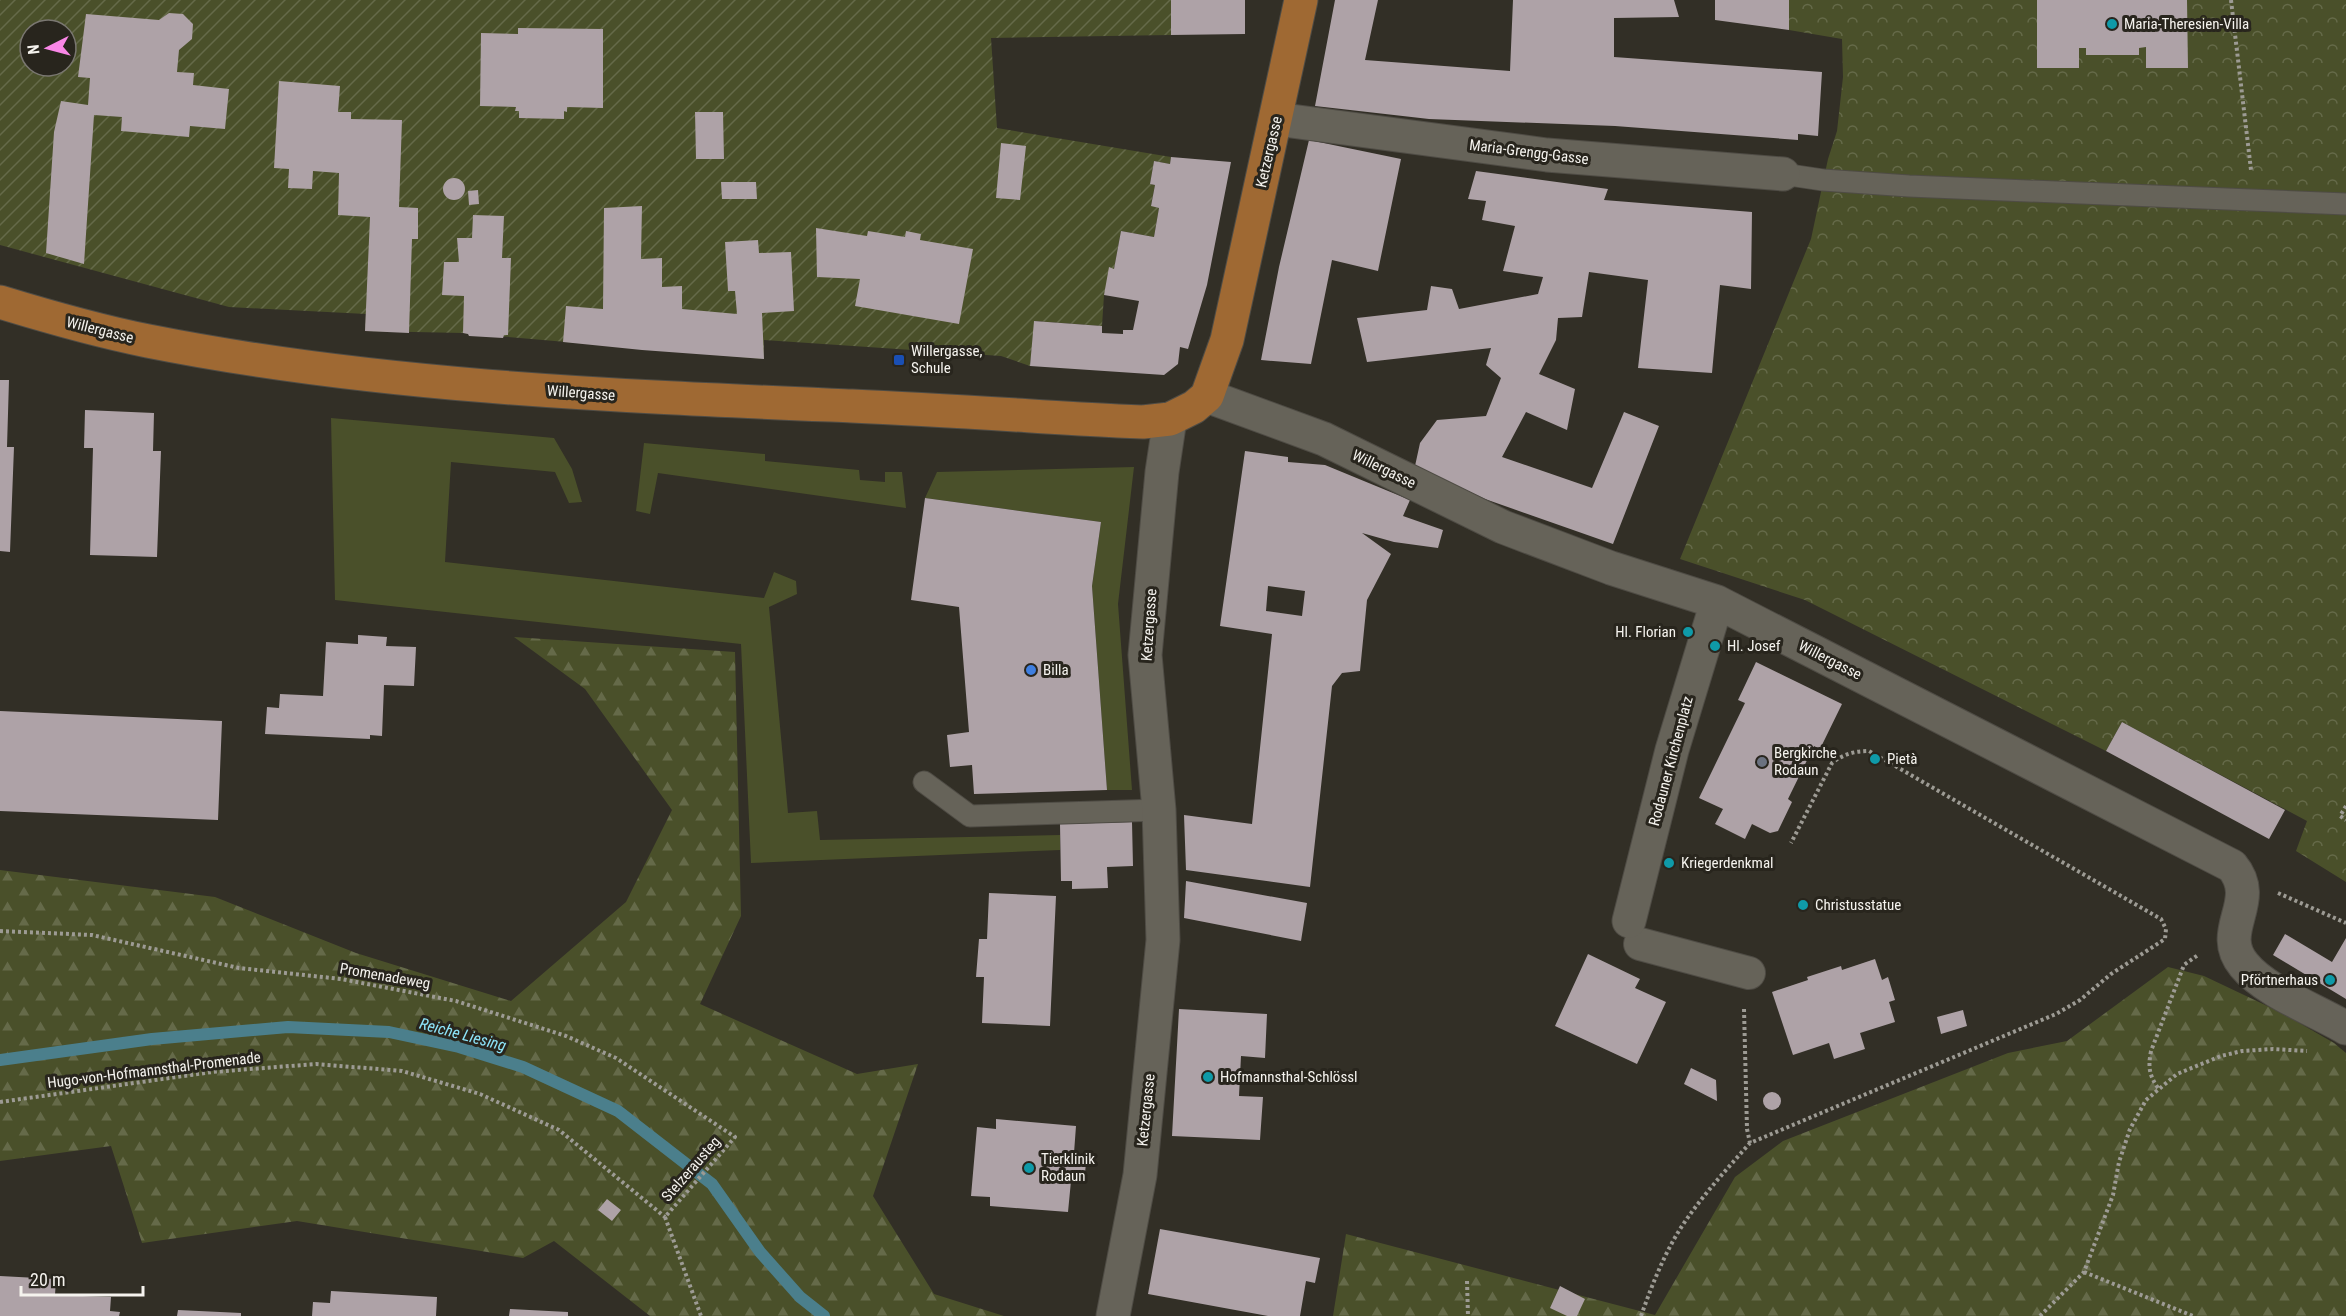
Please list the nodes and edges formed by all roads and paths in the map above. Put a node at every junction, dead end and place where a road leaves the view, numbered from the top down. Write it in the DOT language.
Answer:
graph roads {
  1 [pos="1301,0"];
  2 [pos="2231,0"];
  3 [pos="1276,119"];
  4 [pos="1784,174"];
  5 [pos="2255,200"];
  6 [pos="2346,204"];
  7 [pos="0,302"];
  8 [pos="1207,396"];
  9 [pos="1170,419"];
  10 [pos="1717,602"];
  11 [pos="924,782"];
  12 [pos="2346,806"];
  13 [pos="1159,810"];
  14 [pos="2346,820"];
  15 [pos="1791,843"];
  16 [pos="2239,876"];
  17 [pos="2346,923"];
  18 [pos="0,931"];
  19 [pos="1634,932"];
  20 [pos="2203,951"];
  21 [pos="1749,974"];
  22 [pos="2346,1028"];
  23 [pos="2312,1051"];
  24 [pos="2158,1088"];
  25 [pos="0,1102"];
  26 [pos="735,1137"];
  27 [pos="1750,1143"];
  28 [pos="665,1217"];
  29 [pos="2084,1272"];
  30 [pos="1467,1281"];
  31 [pos="701,1316"];
  32 [pos="1113,1316"];
  33 [pos="1468,1316"];
  34 [pos="1641,1316"];
  35 [pos="2040,1316"];
  36 [pos="2193,1316"];
  1 -- 3 [label="main road, Ketzergasse"];
  2 -- 5 [label="path"];
  3 -- 4 [label="street, Maria-Grengg-Gasse"];
  3 -- 8 [label="main road, Ketzergasse"];
  4 -- 5 [label="lane"];
  5 -- 6 [label="lane"];
  7 -- 9 [label="main road, Willergasse"];
  8 -- 9 [label="main road"];
  8 -- 10 [label="street, Willergasse"];
  9 -- 13 [label="street, Ketzergasse"];
  10 -- 16 [label="street, Willergasse"];
  10 -- 19 [label="street, Rodauner Kirchenplatz"];
  11 -- 13 [label="lane"];
  12 -- 14 [label="path"];
  13 -- 32 [label="street, Ketzergasse"];
  15 -- 27 [label="path"];
  16 -- 17 [label="path"];
  16 -- 22 [label="street"];
  18 -- 26 [label="path, Promenadeweg"];
  19 -- 21 [label="street, Rodauner Kirchenplatz"];
  20 -- 24 [label="path"];
  21 -- 27 [label="path"];
  23 -- 24 [label="path"];
  24 -- 29 [label="path"];
  25 -- 28 [label="path, Hugo-von-Hofmannsthal-Promenade"];
  26 -- 28 [label="path, Stelzerausteg"];
  27 -- 34 [label="path"];
  28 -- 31 [label="path"];
  29 -- 35 [label="path"];
  29 -- 36 [label="path"];
  30 -- 33 [label="path"];
}
